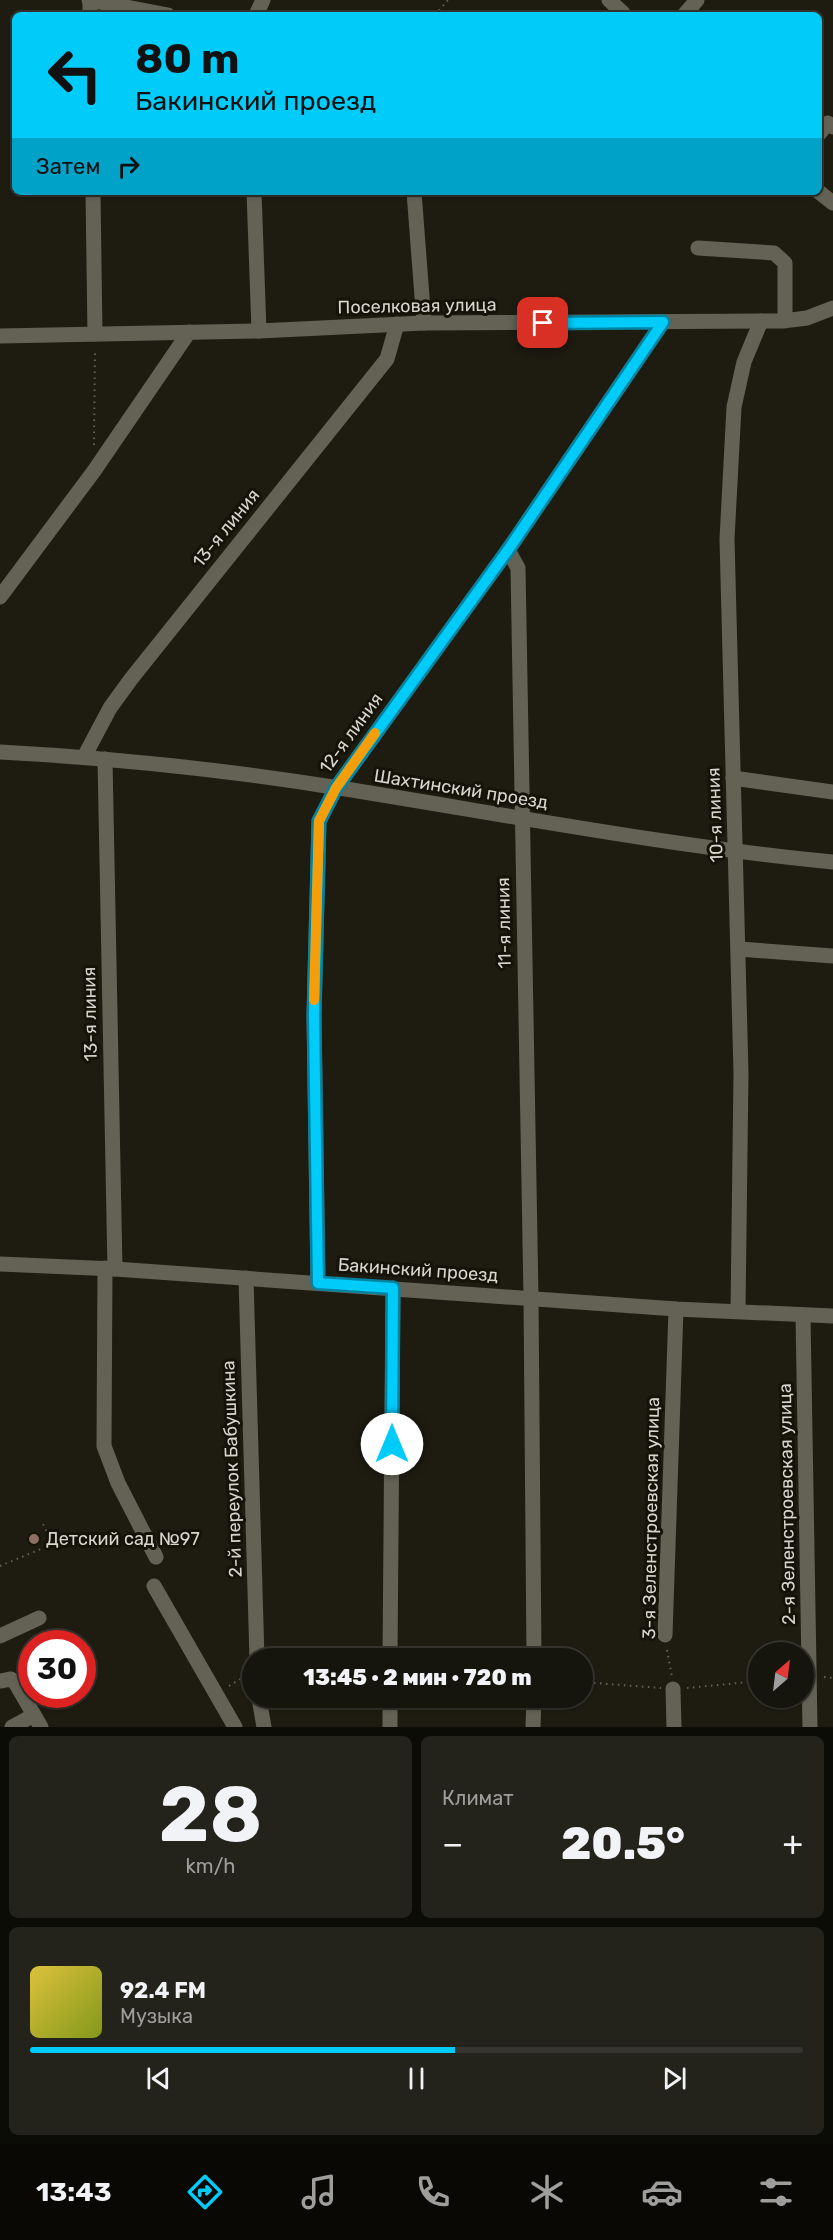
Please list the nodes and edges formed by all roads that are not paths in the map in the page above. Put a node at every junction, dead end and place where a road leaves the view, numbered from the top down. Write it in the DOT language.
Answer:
graph roads {
  1 [pos="90,0"];
  2 [pos="609,0"];
  3 [pos="697,0"];
  4 [pos="152,12"];
  5 [pos="622,12"];
  6 [pos="687,12"];
  7 [pos="93,195"];
  8 [pos="254,195"];
  9 [pos="414,195"];
  10 [pos="698,248"];
  11 [pos="833,308"];
  12 [pos="785,320"];
  13 [pos="760,321"];
  14 [pos="663,322"];
  15 [pos="397,324"];
  16 [pos="423,324"];
  17 [pos="259,331"];
  18 [pos="189,332"];
  19 [pos="95,334"];
  20 [pos="0,336"];
  21 [pos="508,550"];
  22 [pos="0,597"];
  23 [pos="0,752"];
  24 [pos="84,757"];
  25 [pos="105,759"];
  26 [pos="733,778"];
  27 [pos="336,788"];
  28 [pos="833,792"];
  29 [pos="521,819"];
  30 [pos="736,853"];
  31 [pos="833,862"];
  32 [pos="739,949"];
  33 [pos="833,956"];
  34 [pos="0,1264"];
  35 [pos="110,1268"];
  36 [pos="246,1278"];
  37 [pos="318,1283"];
  38 [pos="393,1288"];
  39 [pos="531,1298"];
  40 [pos="676,1309"];
  41 [pos="738,1311"];
  42 [pos="803,1316"];
  43 [pos="833,1316"];
  44 [pos="156,1557"];
  45 [pos="154,1586"];
  46 [pos="39,1618"];
  47 [pos="665,1635"];
  48 [pos="0,1636"];
  49 [pos="257,1648"];
  50 [pos="390,1648"];
  51 [pos="534,1648"];
  52 [pos="0,1681"];
  53 [pos="674,1689"];
  54 [pos="261,1708"];
  55 [pos="390,1708"];
  56 [pos="534,1708"];
  57 [pos="37,1721"];
  58 [pos="12,1727"];
  59 [pos="235,1727"];
  60 [pos="264,1727"];
  61 [pos="390,1727"];
  62 [pos="533,1727"];
  63 [pos="674,1727"];
  64 [pos="810,1727"];
  1 -- 4 [label="street"];
  2 -- 5 [label="street"];
  3 -- 6 [label="street"];
  7 -- 19 [label="street"];
  8 -- 17 [label="street"];
  9 -- 16 [label="street"];
  10 -- 12 [label="street"];
  11 -- 12 [label="street, Поселковая улица"];
  12 -- 13 [label="street, Поселковая улица"];
  13 -- 14 [label="street, Поселковая улица"];
  13 -- 26 [label="street, 10-я линия"];
  14 -- 16 [label="street, Поселковая улица"];
  14 -- 21 [label="street, 12-я линия"];
  15 -- 16 [label="street, Поселковая улица"];
  15 -- 17 [label="street, Поселковая улица"];
  15 -- 24 [label="street, 13-я линия"];
  17 -- 18 [label="street, Поселковая улица"];
  18 -- 19 [label="street, Поселковая улица"];
  18 -- 22 [label="street"];
  19 -- 20 [label="street, Поселковая улица"];
  21 -- 27 [label="street, 12-я линия"];
  21 -- 29 [label="street, 11-я линия"];
  23 -- 24 [label="street, Шахтинский проезд"];
  24 -- 25 [label="street, Шахтинский проезд"];
  25 -- 27 [label="street, Шахтинский проезд"];
  25 -- 35 [label="street, 13-я линия"];
  26 -- 28 [label="street"];
  26 -- 30 [label="street, 10-я линия"];
  27 -- 29 [label="street, Шахтинский проезд"];
  27 -- 37 [label="street, 12-я линия"];
  29 -- 30 [label="street, Шахтинский проезд"];
  29 -- 39 [label="street, 11-я линия"];
  30 -- 31 [label="street, Шахтинский проезд"];
  30 -- 32 [label="street, 10-я линия"];
  32 -- 33 [label="street"];
  32 -- 41 [label="street, 10-я линия"];
  34 -- 35 [label="street, Бакинский проезд"];
  35 -- 36 [label="street, Бакинский проезд"];
  35 -- 44 [label="street, 13-я линия"];
  36 -- 37 [label="street, Бакинский проезд"];
  36 -- 49 [label="street, 2-й переулок Бабушкина"];
  37 -- 38 [label="street, Бакинский проезд"];
  38 -- 39 [label="street, Бакинский проезд"];
  38 -- 50 [label="street"];
  39 -- 40 [label="street, Бакинский проезд"];
  39 -- 51 [label="street, 11-я линия"];
  40 -- 41 [label="street, Бакинский проезд"];
  40 -- 47 [label="street, 3-я Зеленстроевская улица"];
  41 -- 42 [label="street, Бакинский проезд"];
  42 -- 43 [label="street, Бакинский проезд"];
  42 -- 64 [label="street, 2-я Зеленстроевская улица"];
  45 -- 59 [label="street"];
  46 -- 48 [label="street"];
  52 -- 57 [label="street"];
  53 -- 63 [label="street"];
  54 -- 60 [label="street"];
  55 -- 61 [label="street"];
  56 -- 62 [label="street"];
  57 -- 58 [label="street"];
}
